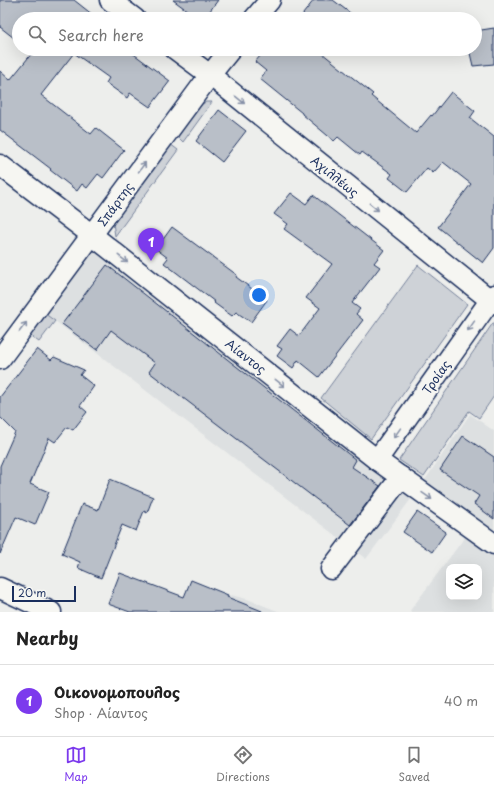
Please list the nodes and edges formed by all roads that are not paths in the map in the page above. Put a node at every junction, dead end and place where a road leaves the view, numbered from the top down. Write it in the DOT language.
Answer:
graph roads {
  1 [pos="110,0"];
  2 [pos="270,0"];
  3 [pos="126,12"];
  4 [pos="260,12"];
  5 [pos="184,56"];
  6 [pos="225,56"];
  7 [pos="210,75"];
  8 [pos="0,165"];
  9 [pos="92,235"];
  10 [pos="492,299"];
  11 [pos="0,359"];
  12 [pos="377,460"];
  13 [pos="400,478"];
  14 [pos="494,544"];
  15 [pos="331,569"];
  16 [pos="0,588"];
  17 [pos="51,612"];
  1 -- 3 [label="street"];
  2 -- 4 [label="street"];
  5 -- 7 [label="street, Αχιλλέως"];
  6 -- 7 [label="street, Σπάρτης"];
  9 -- 7 [label="street, Σπάρτης, one-way"];
  7 -- 10 [label="street, Αχιλλέως, one-way"];
  8 -- 9 [label="street, Αίαντος"];
  11 -- 9 [label="street, Σπάρτης, one-way"];
  9 -- 12 [label="street, Αίαντος, one-way"];
  10 -- 12 [label="street, Τροίας, one-way"];
  12 -- 13 [label="street, Αίαντος"];
  13 -- 14 [label="street, Αίαντος, one-way"];
  13 -- 15 [label="street"];
  16 -- 17 [label="street"];
}
